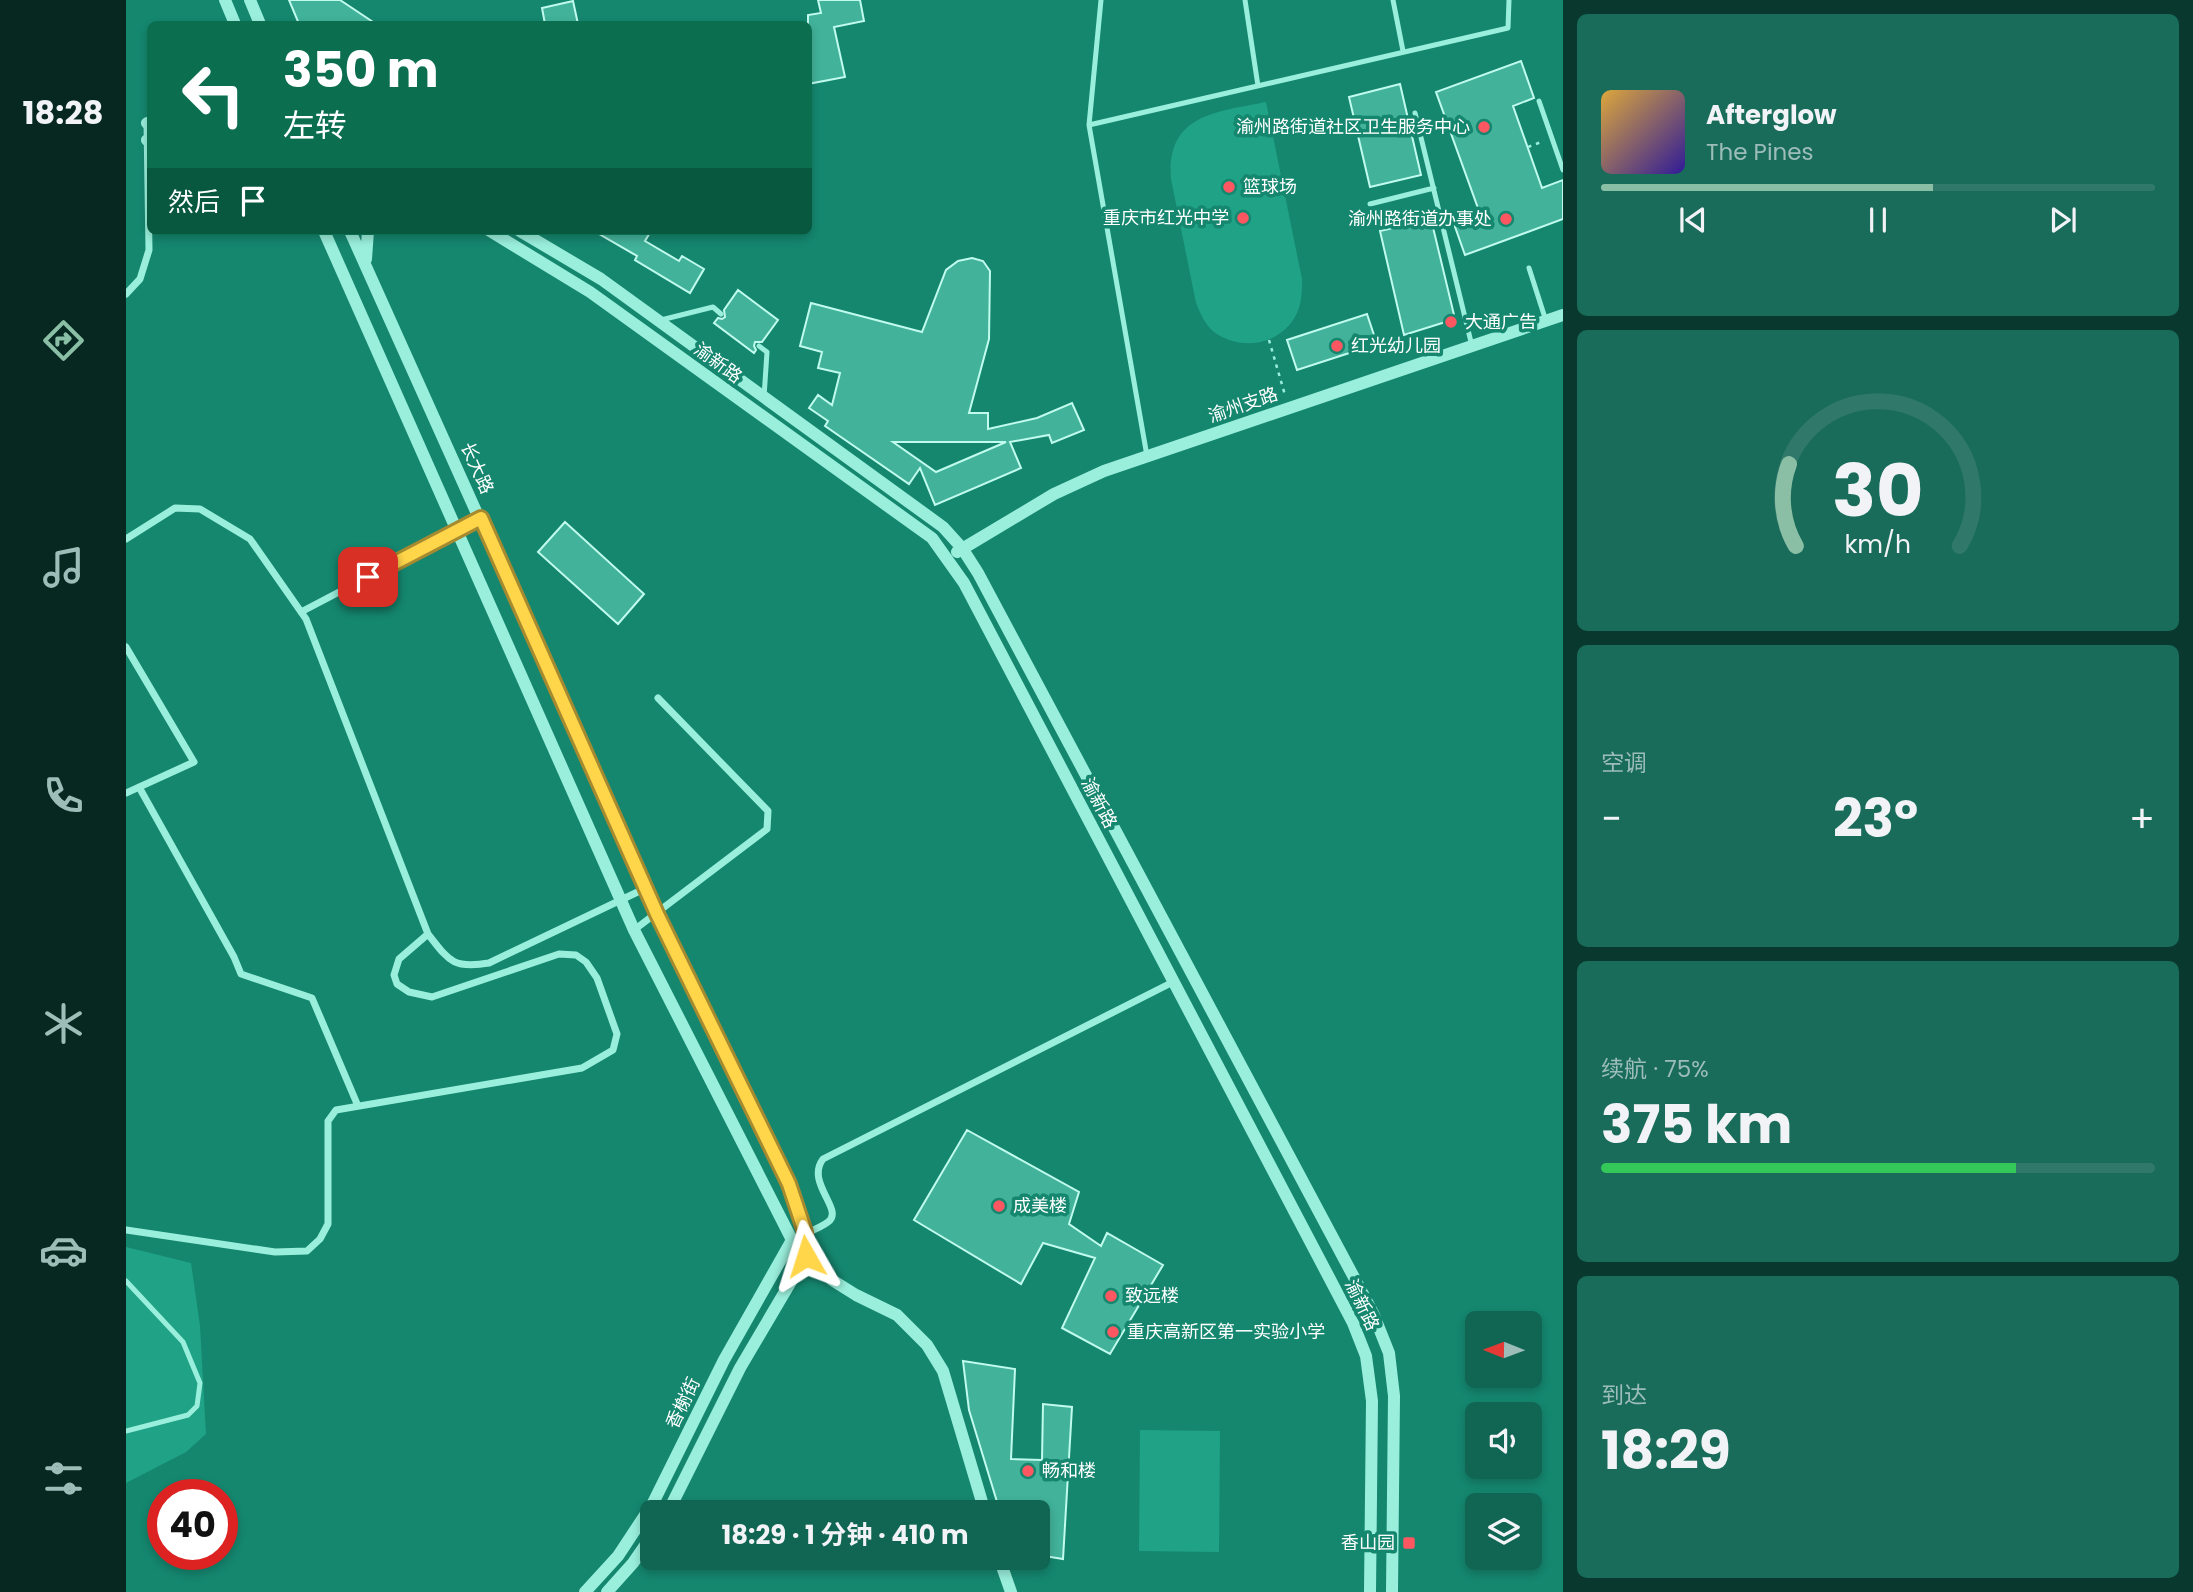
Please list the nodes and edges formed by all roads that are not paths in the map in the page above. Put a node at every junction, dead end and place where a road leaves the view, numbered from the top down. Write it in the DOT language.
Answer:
graph roads {
  1 [pos="225,0"];
  2 [pos="250,0"];
  3 [pos="1101,0"];
  4 [pos="1245,0"];
  5 [pos="1393,0"];
  6 [pos="1509,0"];
  7 [pos="234,21"];
  8 [pos="259,21"];
  9 [pos="1404,51"];
  10 [pos="1258,86"];
  11 [pos="1539,101"];
  12 [pos="1415,113"];
  13 [pos="1089,125"];
  14 [pos="1563,170"];
  15 [pos="1434,188"];
  16 [pos="1370,204"];
  17 [pos="149,235"];
  18 [pos="326,235"];
  19 [pos="352,235"];
  20 [pos="366,235"];
  21 [pos="497,235"];
  22 [pos="527,235"];
  23 [pos="366,266"];
  24 [pos="1529,268"];
  25 [pos="126,294"];
  26 [pos="720,314"];
  27 [pos="1563,314"];
  28 [pos="659,320"];
  29 [pos="1546,321"];
  30 [pos="759,346"];
  31 [pos="1472,346"];
  32 [pos="764,397"];
  33 [pos="1147,456"];
  34 [pos="481,518"];
  35 [pos="457,531"];
  36 [pos="126,540"];
  37 [pos="962,548"];
  38 [pos="947,558"];
  39 [pos="301,612"];
  40 [pos="126,647"];
  41 [pos="658,698"];
  42 [pos="139,787"];
  43 [pos="126,793"];
  44 [pos="646,888"];
  45 [pos="620,899"];
  46 [pos="657,914"];
  47 [pos="634,930"];
  48 [pos="428,934"];
  49 [pos="1173,982"];
  50 [pos="358,1106"];
  51 [pos="126,1230"];
  52 [pos="805,1232"];
  53 [pos="792,1240"];
  54 [pos="806,1256"];
  55 [pos="126,1281"];
  56 [pos="126,1431"];
  57 [pos="674,1500"];
  58 [pos="981,1500"];
  59 [pos="640,1553"];
  60 [pos="1003,1570"];
  61 [pos="585,1592"];
  62 [pos="607,1592"];
  63 [pos="1011,1592"];
  64 [pos="1370,1592"];
  65 [pos="1392,1592"];
  1 -- 7 [label="street"];
  2 -- 8 [label="street"];
  3 -- 13 [label="lane"];
  4 -- 10 [label="lane"];
  5 -- 9 [label="lane"];
  6 -- 9 [label="lane"];
  9 -- 10 [label="lane"];
  10 -- 13 [label="lane"];
  11 -- 14 [label="lane"];
  12 -- 15 [label="lane"];
  13 -- 33 [label="lane"];
  15 -- 16 [label="lane"];
  15 -- 31 [label="lane"];
  17 -- 25 [label="street"];
  18 -- 35 [label="street"];
  19 -- 23 [label="street, 长大路"];
  20 -- 23 [label="street"];
  21 -- 38 [label="street, 渝新路"];
  22 -- 28 [label="street, 渝新路"];
  23 -- 34 [label="street, 长大路"];
  24 -- 29 [label="lane"];
  26 -- 28 [label="lane"];
  27 -- 29 [label="street, 渝州支路"];
  28 -- 32 [label="street, 渝新路"];
  29 -- 31 [label="street, 渝州支路"];
  30 -- 32 [label="lane"];
  31 -- 33 [label="street, 渝州支路"];
  32 -- 37 [label="street, 渝新路"];
  33 -- 37 [label="street, 渝州支路"];
  34 -- 35 [label="street"];
  34 -- 44 [label="street, 长大路"];
  35 -- 39 [label="street"];
  35 -- 45 [label="street"];
  36 -- 39 [label="street"];
  37 -- 38 [label="street, 渝州支路"];
  37 -- 65 [label="street, 渝新路"];
  38 -- 49 [label="street, 渝新路"];
  39 -- 48 [label="street"];
  40 -- 42 [label="street"];
  41 -- 46 [label="street"];
  42 -- 43 [label="street"];
  42 -- 50 [label="street"];
  44 -- 45 [label="street"];
  44 -- 46 [label="street, 长大路"];
  45 -- 47 [label="street"];
  45 -- 48 [label="street"];
  46 -- 47 [label="street"];
  46 -- 52 [label="street, 长大路"];
  47 -- 53 [label="street"];
  48 -- 50 [label="street"];
  49 -- 52 [label="street"];
  49 -- 64 [label="street, 渝新路"];
  50 -- 51 [label="street"];
  52 -- 53 [label="street"];
  52 -- 54 [label="street, 长大路"];
  53 -- 54 [label="street"];
  53 -- 61 [label="street, 香榭街"];
  54 -- 57 [label="street, 香榭街"];
  54 -- 58 [label="street"];
  55 -- 56 [label="lane"];
  59 -- 62 [label="street"];
  60 -- 63 [label="street"];
}
